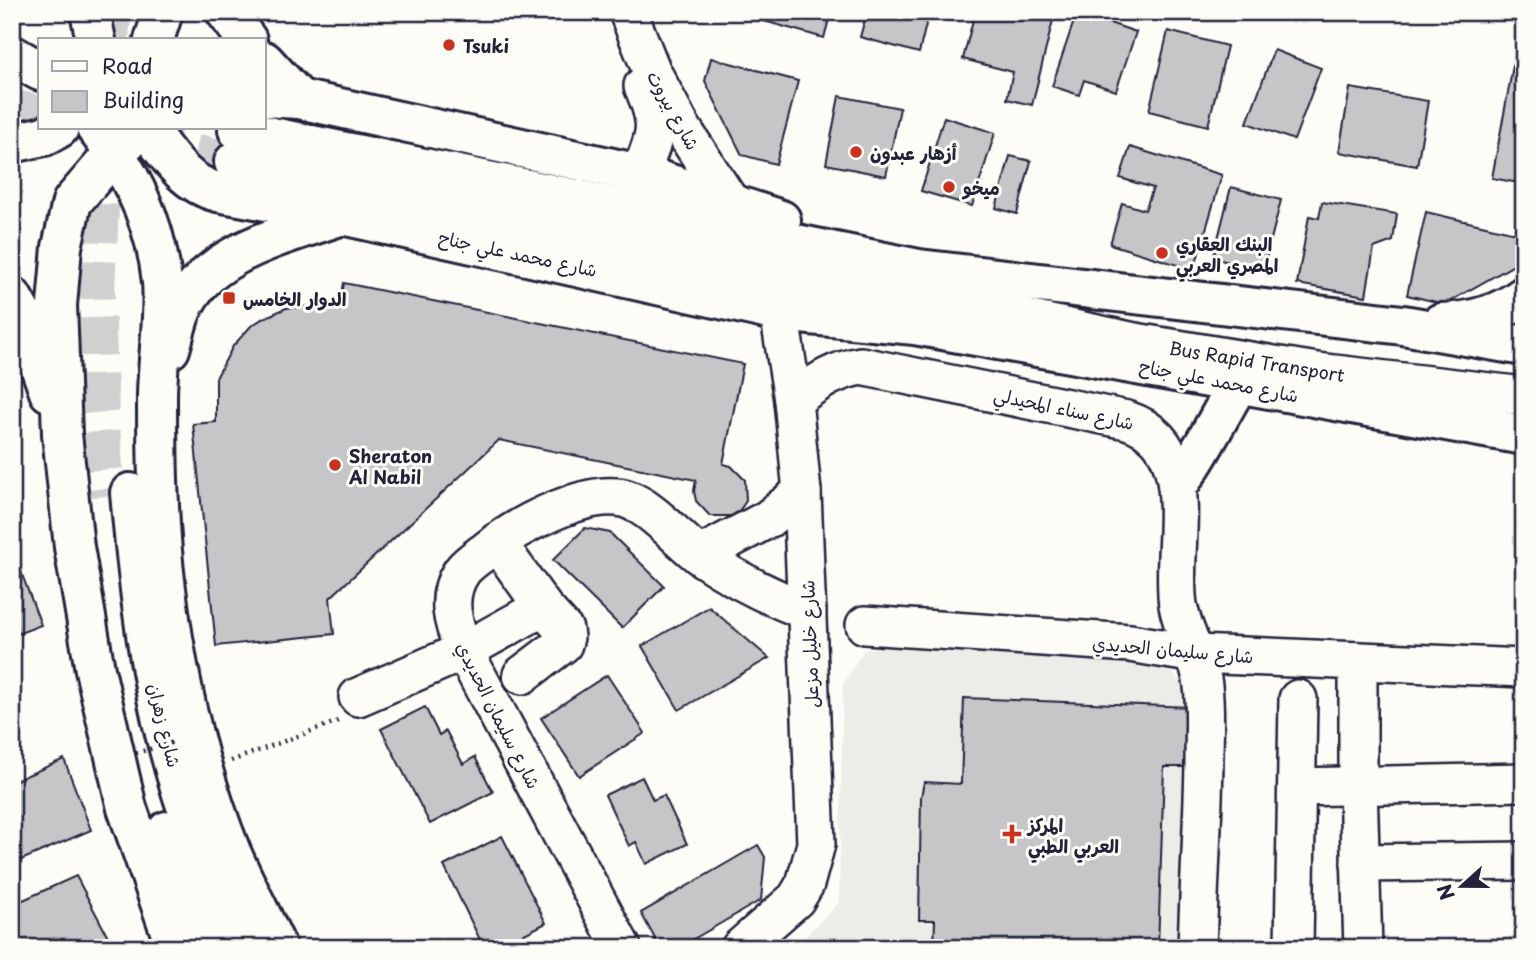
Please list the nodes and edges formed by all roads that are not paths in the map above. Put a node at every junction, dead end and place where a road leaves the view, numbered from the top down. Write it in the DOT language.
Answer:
graph roads {
  1 [pos="90,12"];
  2 [pos="163,12"];
  3 [pos="226,12"];
  4 [pos="614,12"];
  5 [pos="628,12"];
  6 [pos="96,38"];
  7 [pos="155,38"];
  8 [pos="246,38"];
  9 [pos="12,55"];
  10 [pos="266,65"];
  11 [pos="38,70"];
  12 [pos="282,98"];
  13 [pos="55,130"];
  14 [pos="125,134"];
  15 [pos="12,143"];
  16 [pos="640,174"];
  17 [pos="730,202"];
  18 [pos="342,215"];
  19 [pos="819,248"];
  20 [pos="919,268"];
  21 [pos="847,292"];
  22 [pos="1524,296"];
  23 [pos="12,298"];
  24 [pos="952,303"];
  25 [pos="779,312"];
  26 [pos="915,325"];
  27 [pos="1403,325"];
  28 [pos="1524,346"];
  29 [pos="1239,383"];
  30 [pos="1524,396"];
  31 [pos="157,397"];
  32 [pos="793,400"];
  33 [pos="62,434"];
  34 [pos="1524,435"];
  35 [pos="1178,485"];
  36 [pos="802,492"];
  37 [pos="497,542"];
  38 [pos="700,555"];
  39 [pos="543,607"];
  40 [pos="807,611"];
  41 [pos="865,625"];
  42 [pos="464,651"];
  43 [pos="1196,654"];
  44 [pos="1358,661"];
  45 [pos="1524,668"];
  46 [pos="522,675"];
  47 [pos="1298,699"];
  48 [pos="353,707"];
  49 [pos="1524,782"];
  50 [pos="1358,786"];
  51 [pos="1297,787"];
  52 [pos="1524,861"];
  53 [pos="1360,863"];
  54 [pos="176,948"];
  55 [pos="211,948"];
  56 [pos="242,948"];
  57 [pos="277,948"];
  58 [pos="622,948"];
  59 [pos="740,948"];
  60 [pos="1196,948"];
  61 [pos="1294,948"];
  62 [pos="1363,948"];
  1 -- 6 [label="main road"];
  2 -- 7 [label="main road"];
  3 -- 8 [label="main road"];
  4 -- 16 [label="street, شارع بيروت"];
  5 -- 17 [label="street, شارع بيروت"];
  9 -- 11 [label="main road"];
  10 -- 12 [label="main road"];
  12 -- 16 [label="main road, شارع محمد علي جناح"];
  13 -- 15 [label="main road"];
  14 -- 18 [label="main road, شارع محمد علي جناح"];
  14 -- 31 [label="main road"];
  14 -- 33 [label="main road"];
  16 -- 17 [label="main road, شارع محمد علي جناح"];
  17 -- 20 [label="main road, شارع محمد علي جناح"];
  18 -- 25 [label="main road, شارع محمد علي جناح"];
  18 -- 31 [label="main road"];
  19 -- 20 [label="main road, شارع محمد علي جناح"];
  19 -- 21 [label="main road, شارع محمد علي جناح"];
  19 -- 24 [label="street, Bus Rapid Transport"];
  20 -- 27 [label="main road, شارع محمد علي جناح"];
  21 -- 24 [label="street, Bus Rapid Transport"];
  21 -- 26 [label="main road, شارع محمد علي جناح"];
  22 -- 27 [label="main road"];
  23 -- 33 [label="main road"];
  24 -- 30 [label="street, Bus Rapid Transport"];
  25 -- 26 [label="main road, شارع محمد علي جناح"];
  25 -- 32 [label="street, شارع خليل مزعل"];
  26 -- 29 [label="main road, شارع محمد علي جناح"];
  27 -- 28 [label="main road, شارع محمد علي جناح"];
  29 -- 34 [label="main road, شارع محمد علي جناح"];
  29 -- 35 [label="main road"];
  31 -- 57 [label="main road"];
  32 -- 35 [label="street, شارع سناء المحيدلي"];
  32 -- 36 [label="street, شارع خليل مزعل"];
  33 -- 54 [label="main road"];
  35 -- 43 [label="street, شارع سناء المحيدلي"];
  36 -- 38 [label="street"];
  36 -- 40 [label="street, شارع خليل مزعل"];
  37 -- 38 [label="street, شارع سليمان الحديدي"];
  37 -- 39 [label="street"];
  37 -- 42 [label="street, شارع سليمان الحديدي"];
  38 -- 40 [label="street, شارع سليمان الحديدي"];
  39 -- 42 [label="street"];
  39 -- 46 [label="street"];
  40 -- 59 [label="street, شارع خليل مزعل"];
  41 -- 43 [label="street, شارع سليمان الحديدي"];
  42 -- 48 [label="street"];
  42 -- 58 [label="street, شارع سليمان الحديدي"];
  43 -- 44 [label="street, شارع سليمان الحديدي"];
  43 -- 60 [label="street, شارع سناء المحيدلي"];
  44 -- 45 [label="street, شارع سليمان الحديدي"];
  44 -- 50 [label="street"];
  47 -- 51 [label="street"];
  49 -- 50 [label="street"];
  50 -- 51 [label="street"];
  50 -- 53 [label="street"];
  51 -- 61 [label="street"];
  52 -- 53 [label="street"];
  53 -- 62 [label="street"];
  55 -- 56 [label="main road, شارع زهران"];
}
